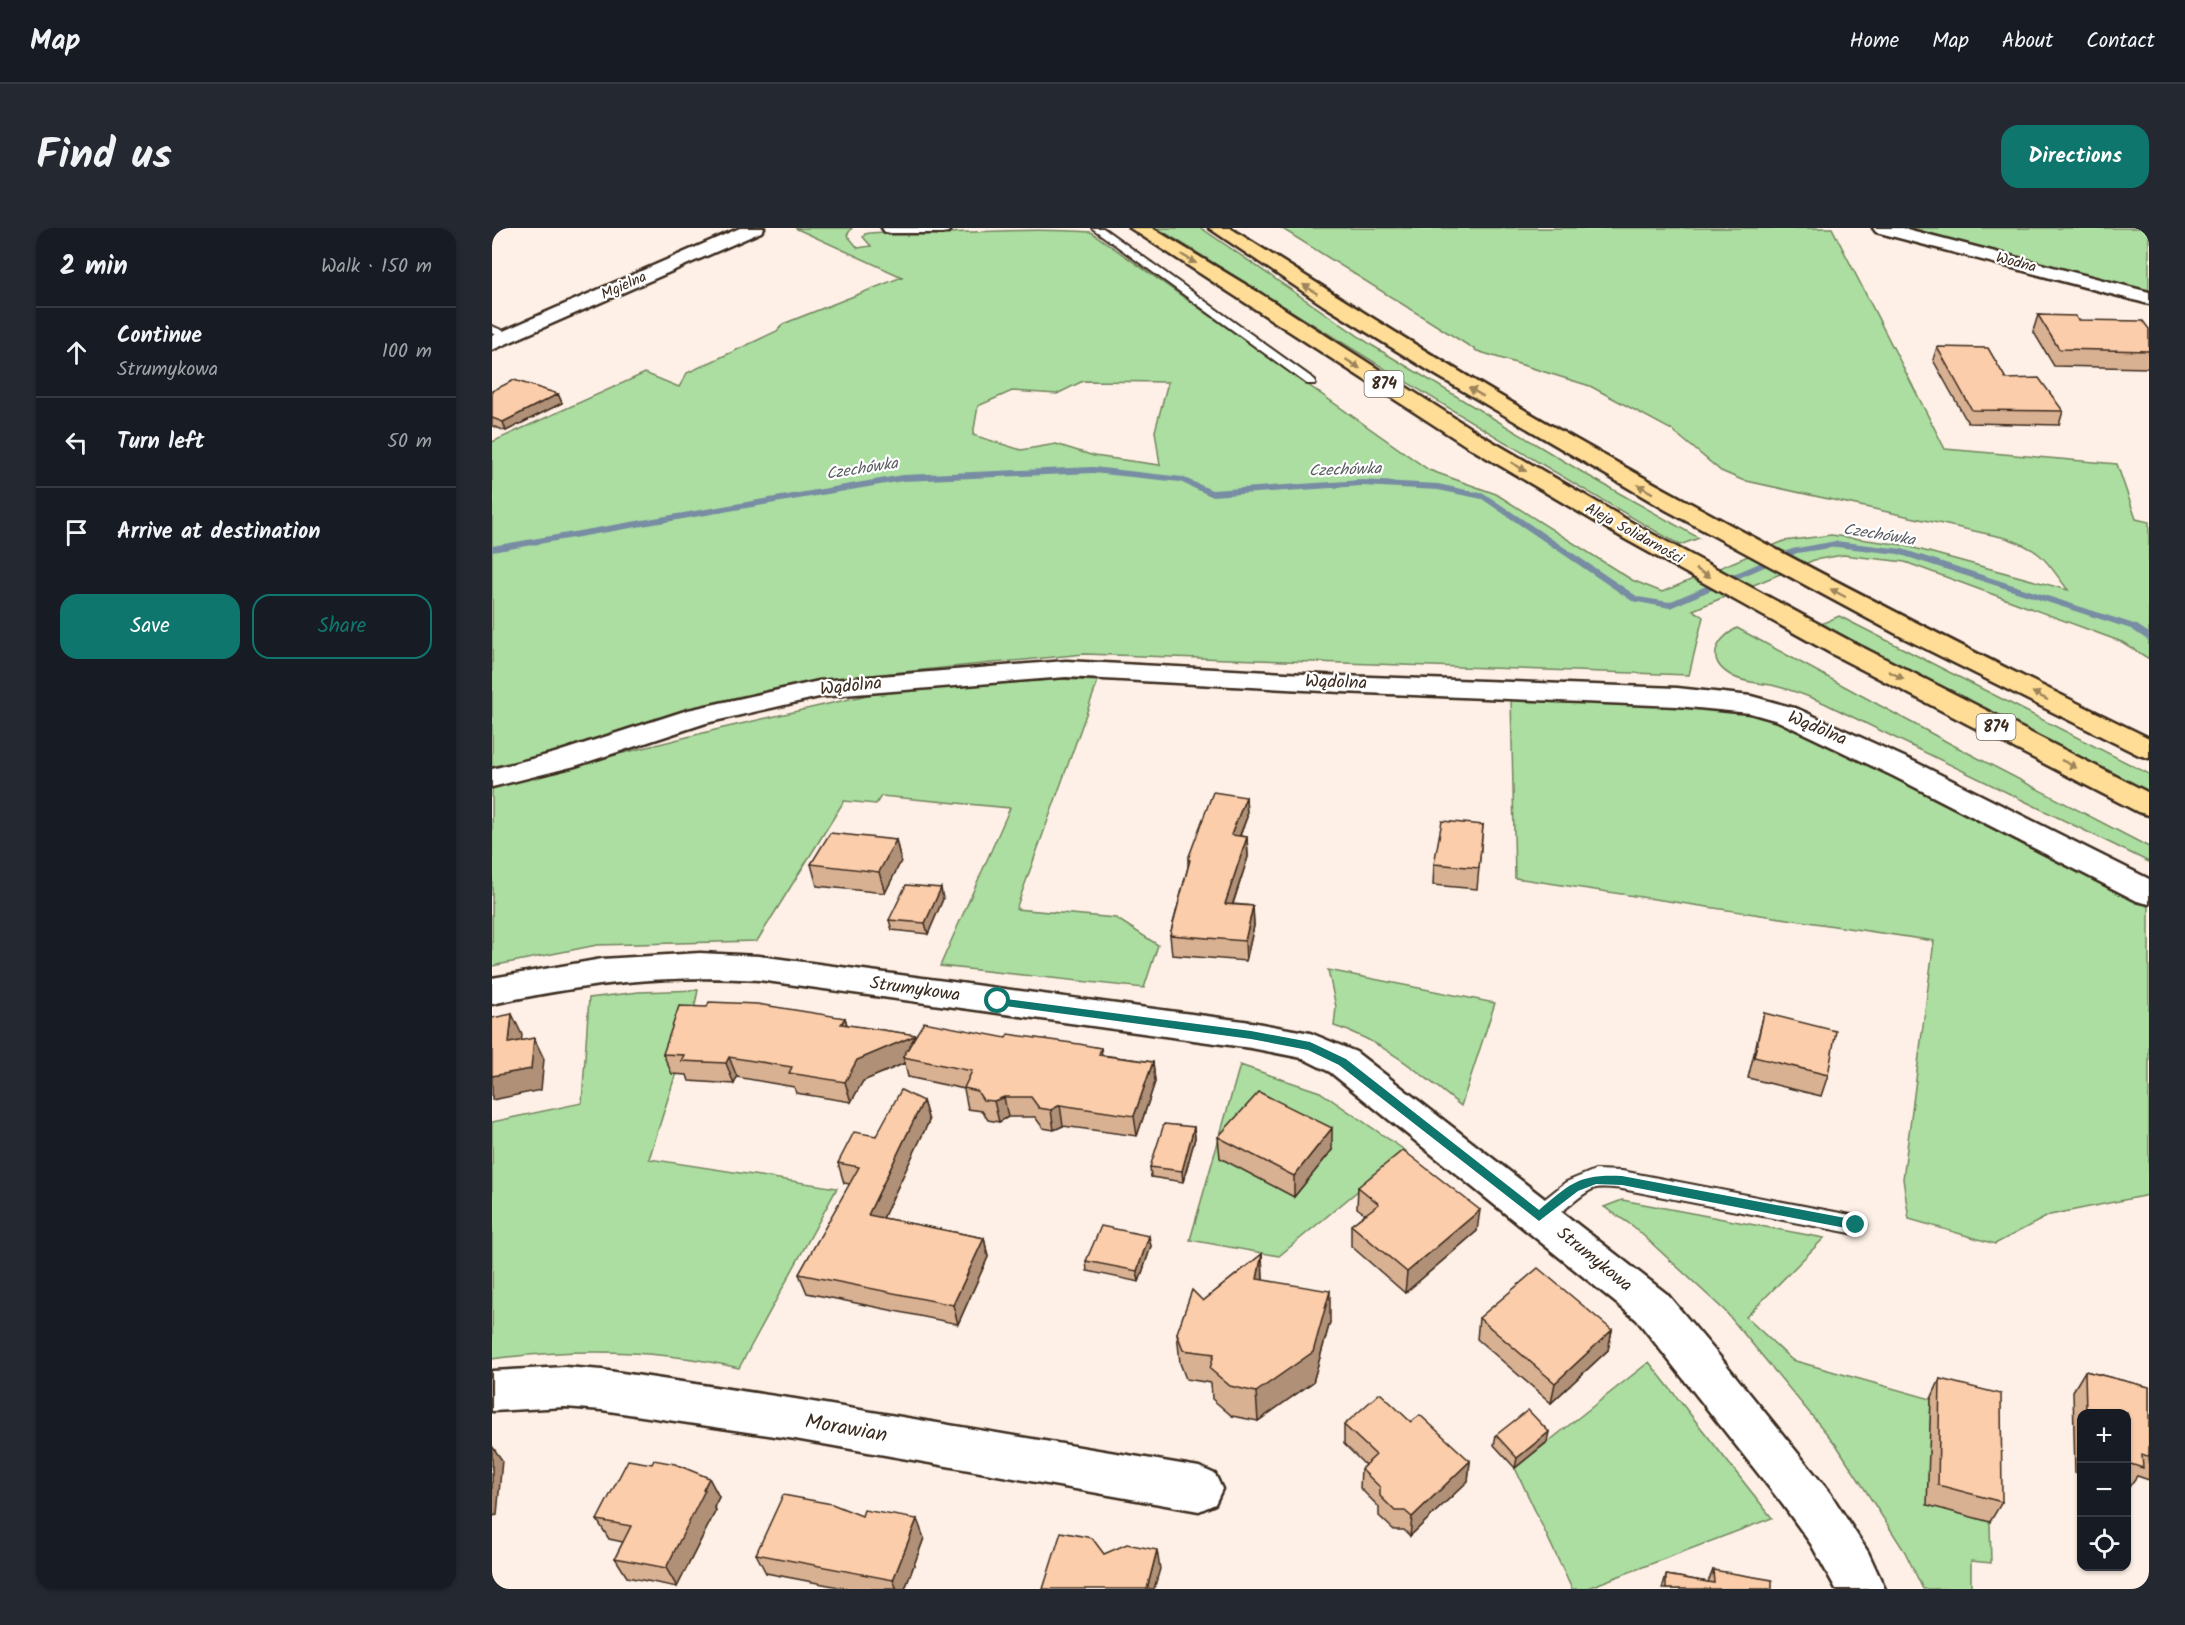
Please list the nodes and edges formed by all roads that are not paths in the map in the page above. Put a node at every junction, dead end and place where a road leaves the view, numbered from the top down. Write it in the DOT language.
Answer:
graph roads {
  1 [pos="755,228"];
  2 [pos="891,228"];
  3 [pos="942,228"];
  4 [pos="1097,228"];
  5 [pos="1139,228"];
  6 [pos="1218,228"];
  7 [pos="1882,228"];
  8 [pos="2149,298"];
  9 [pos="498,337"];
  10 [pos="1311,382"];
  11 [pos="2149,749"];
  12 [pos="492,778"];
  13 [pos="2149,805"];
  14 [pos="2149,893"];
  15 [pos="492,991"];
  16 [pos="1539,1216"];
  17 [pos="1856,1225"];
  18 [pos="492,1391"];
  19 [pos="1199,1489"];
  20 [pos="1861,1589"];
  1 -- 9 [label="street, Mgielna"];
  2 -- 3 [label="street"];
  4 -- 10 [label="lane"];
  5 -- 13 [label="main road, Aleja Solidarności / 874, one-way"];
  11 -- 6 [label="main road, 874, one-way"];
  7 -- 8 [label="street, Wodna"];
  12 -- 14 [label="street, Wądolna"];
  15 -- 16 [label="street, Strumykowa"];
  16 -- 17 [label="lane"];
  16 -- 20 [label="street, Strumykowa"];
  18 -- 19 [label="street, Morawian"];
}
